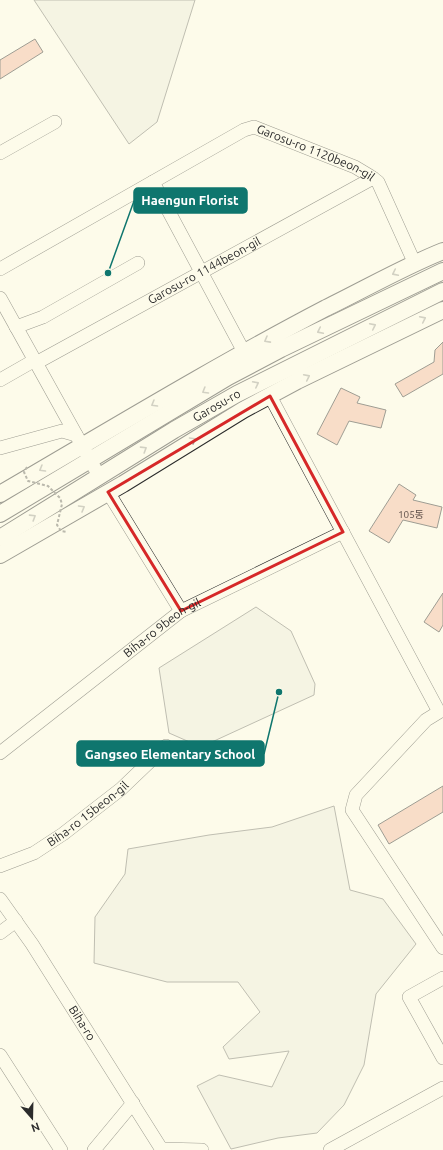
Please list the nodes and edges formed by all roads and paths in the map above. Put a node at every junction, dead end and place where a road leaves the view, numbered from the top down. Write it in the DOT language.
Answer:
graph roads {
  1 [pos="55,122"];
  2 [pos="0,153"];
  3 [pos="373,178"];
  4 [pos="153,182"];
  5 [pos="443,251"];
  6 [pos="138,263"];
  7 [pos="415,264"];
  8 [pos="0,269"];
  9 [pos="443,271"];
  10 [pos="201,272"];
  11 [pos="443,291"];
  12 [pos="0,298"];
  13 [pos="443,310"];
  14 [pos="16,327"];
  15 [pos="244,352"];
  16 [pos="36,362"];
  17 [pos="0,380"];
  18 [pos="270,396"];
  19 [pos="79,440"];
  20 [pos="0,448"];
  21 [pos="90,460"];
  22 [pos="27,467"];
  23 [pos="99,476"];
  24 [pos="108,492"];
  25 [pos="0,494"];
  26 [pos="0,514"];
  27 [pos="67,532"];
  28 [pos="343,532"];
  29 [pos="0,538"];
  30 [pos="0,555"];
  31 [pos="181,611"];
  32 [pos="441,710"];
  33 [pos="166,746"];
  34 [pos="0,753"];
  35 [pos="0,866"];
  36 [pos="0,899"];
  37 [pos="16,921"];
  38 [pos="0,933"];
  39 [pos="443,948"];
  40 [pos="443,978"];
  41 [pos="0,1055"];
  42 [pos="443,1058"];
  43 [pos="443,1088"];
  44 [pos="133,1103"];
  45 [pos="162,1149"];
  46 [pos="61,1150"];
  47 [pos="94,1150"];
  48 [pos="202,1150"];
  49 [pos="330,1150"];
  1 -- 2 [label="street"];
  3 -- 4 [label="street, Garosu-ro 1120beon-gil"];
  3 -- 7 [label="street, Garosu-ro 1120beon-gil"];
  3 -- 10 [label="street, Garosu-ro 1144beon-gil"];
  4 -- 8 [label="street"];
  4 -- 10 [label="street"];
  5 -- 7 [label="main road"];
  6 -- 14 [label="street"];
  7 -- 15 [label="main road, one-way"];
  9 -- 21 [label="main road, Garosu-ro, one-way"];
  10 -- 15 [label="street"];
  10 -- 16 [label="street, Garosu-ro 1144beon-gil"];
  23 -- 11 [label="main road, Garosu-ro, one-way"];
  12 -- 14 [label="street"];
  18 -- 13 [label="main road, Garosu-ro, one-way"];
  14 -- 16 [label="street"];
  15 -- 19 [label="main road, one-way"];
  16 -- 17 [label="street, Garosu-ro 1144beon-gil"];
  16 -- 19 [label="street"];
  24 -- 18 [label="main road, Garosu-ro, one-way"];
  18 -- 28 [label="street"];
  19 -- 20 [label="street"];
  19 -- 21 [label="street"];
  19 -- 25 [label="main road, one-way"];
  21 -- 23 [label="street"];
  21 -- 26 [label="main road, Garosu-ro"];
  22 -- 27 [label="path, bridge"];
  29 -- 23 [label="main road, Garosu-ro, one-way"];
  30 -- 24 [label="main road, Garosu-ro, one-way"];
  24 -- 31 [label="street"];
  28 -- 31 [label="street, Biha-ro 9beon-gil"];
  28 -- 32 [label="street"];
  31 -- 34 [label="street, Biha-ro 9beon-gil"];
  32 -- 39 [label="street"];
  33 -- 35 [label="street, Biha-ro 15beon-gil"];
  36 -- 37 [label="street, Biha-ro"];
  37 -- 38 [label="street"];
  37 -- 44 [label="street, Biha-ro"];
  40 -- 42 [label="street"];
  41 -- 46 [label="street"];
  43 -- 49 [label="street"];
  44 -- 45 [label="street, Biha-ro"];
  44 -- 47 [label="street"];
  45 -- 48 [label="street"];
}
